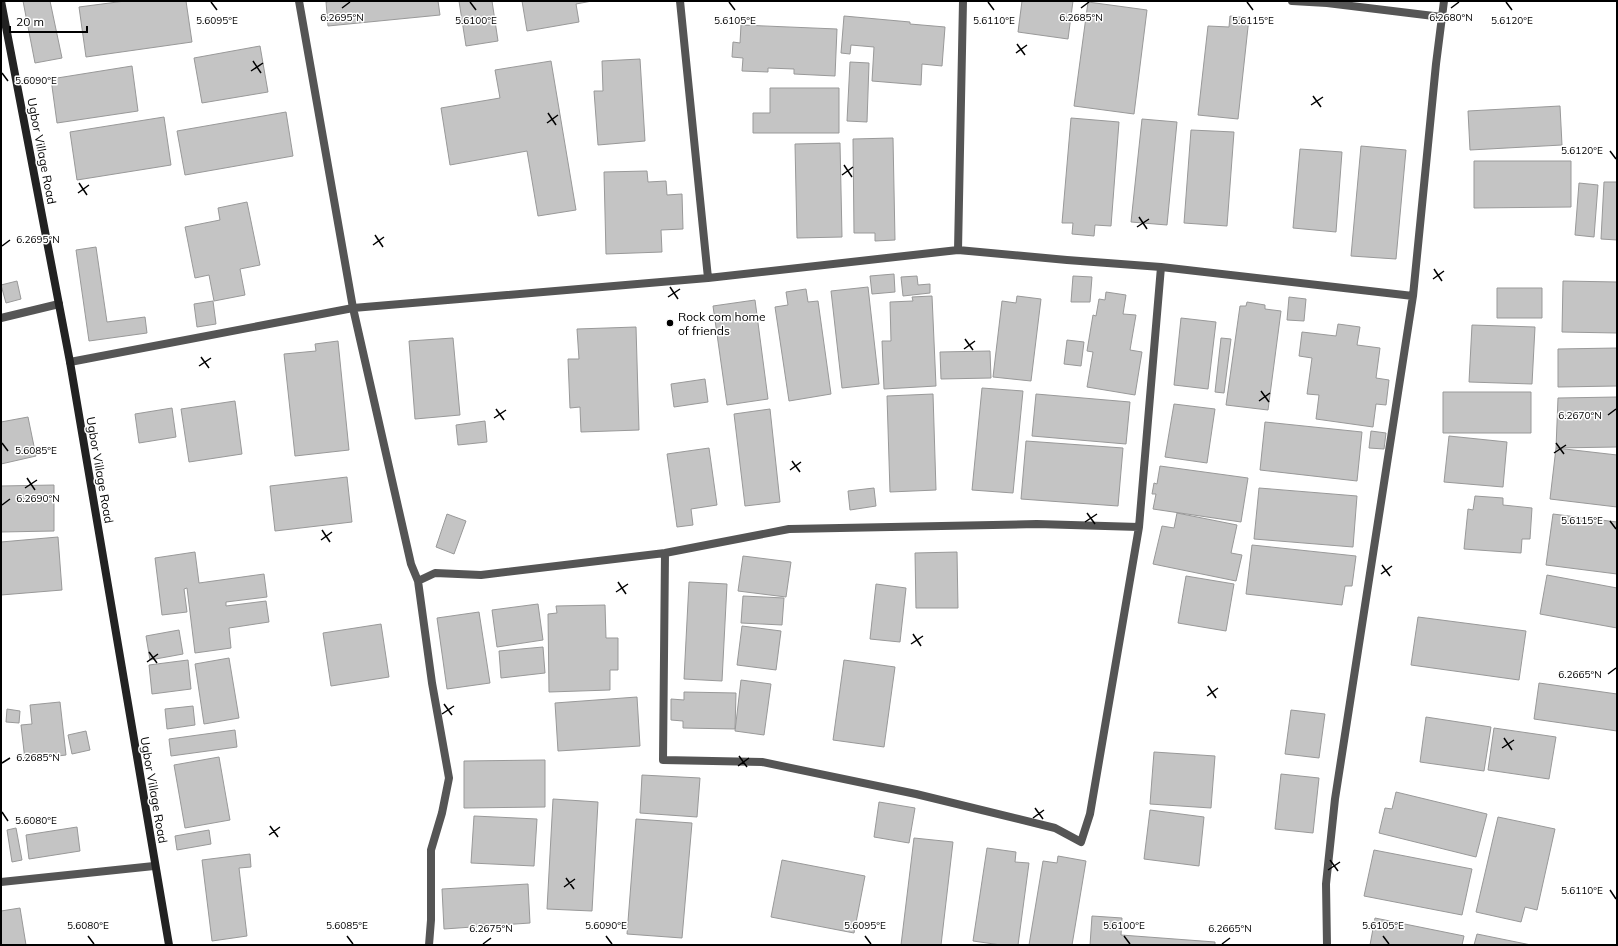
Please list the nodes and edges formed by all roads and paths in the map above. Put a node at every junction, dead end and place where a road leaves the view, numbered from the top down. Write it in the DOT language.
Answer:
graph roads {
  1 [pos="1,1"];
  2 [pos="299,1"];
  3 [pos="680,1"];
  4 [pos="963,1"];
  5 [pos="1292,1"];
  6 [pos="1444,1"];
  7 [pos="1442,16"];
  8 [pos="958,250"];
  9 [pos="1161,267"];
  10 [pos="708,278"];
  11 [pos="1413,296"];
  12 [pos="59,304"];
  13 [pos="353,308"];
  14 [pos="1,318"];
  15 [pos="70,362"];
  16 [pos="1139,527"];
  17 [pos="666,553"];
  18 [pos="418,581"];
  19 [pos="154,866"];
  20 [pos="1,882"];
  21 [pos="169,945"];
  22 [pos="430,945"];
  23 [pos="1328,945"];
  1 -- 12 [label="street, Ugbor Village Road"];
  2 -- 13 [label="street"];
  3 -- 10 [label="street"];
  4 -- 8 [label="street"];
  5 -- 7 [label="street"];
  6 -- 7 [label="street"];
  7 -- 11 [label="street"];
  8 -- 9 [label="street"];
  8 -- 10 [label="street"];
  9 -- 11 [label="street"];
  9 -- 16 [label="street"];
  10 -- 13 [label="street"];
  11 -- 23 [label="street"];
  12 -- 14 [label="street"];
  12 -- 15 [label="street, Ugbor Village Road"];
  13 -- 15 [label="street"];
  13 -- 18 [label="street"];
  15 -- 19 [label="street, Ugbor Village Road"];
  16 -- 17 [label="street"];
  16 -- 17 [label="street"];
  17 -- 18 [label="street"];
  18 -- 22 [label="street"];
  19 -- 20 [label="street"];
  19 -- 21 [label="street, Ugbor Village Road"];
}
